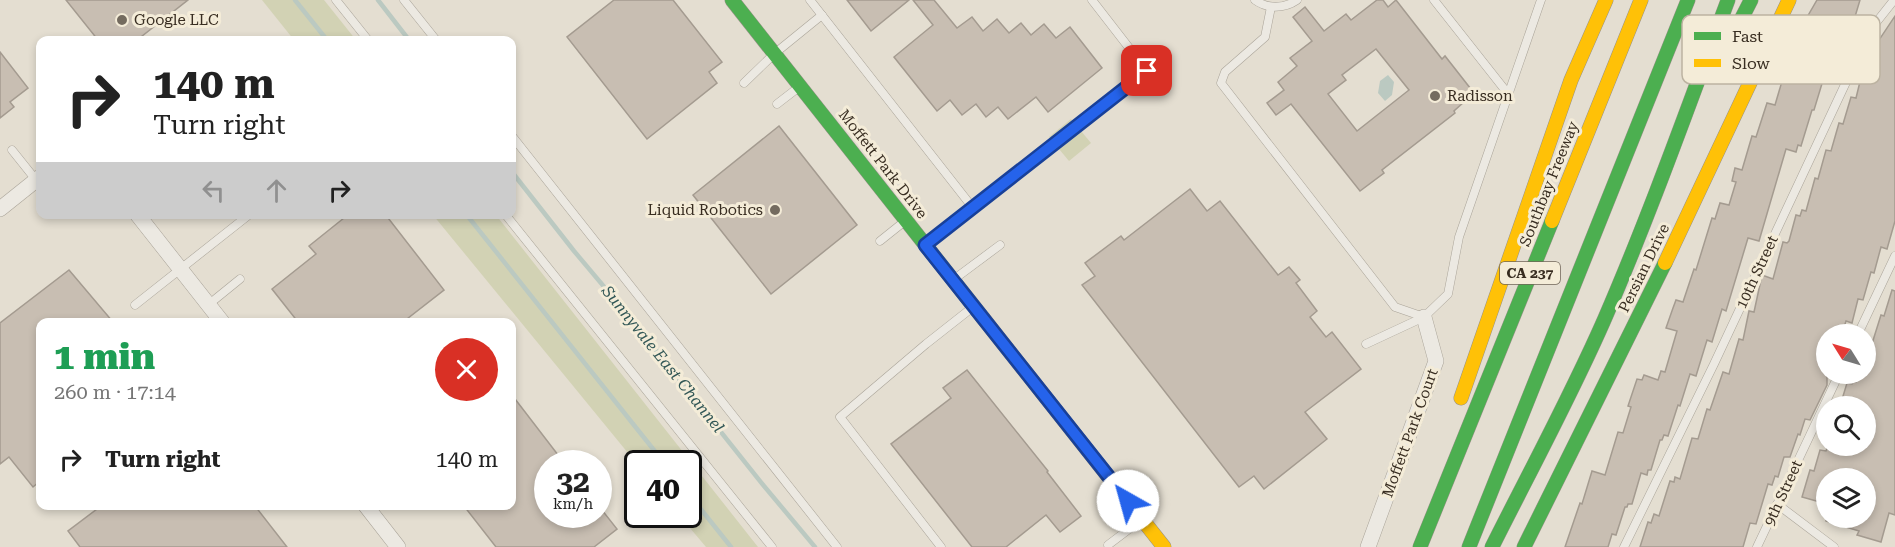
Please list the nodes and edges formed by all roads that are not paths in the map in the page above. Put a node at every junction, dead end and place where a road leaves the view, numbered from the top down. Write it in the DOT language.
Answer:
graph roads {
  1 [pos="336,0"];
  2 [pos="404,0"];
  3 [pos="732,0"];
  4 [pos="810,0"];
  5 [pos="1092,0"];
  6 [pos="1255,0"];
  7 [pos="1297,0"];
  8 [pos="1434,0"];
  9 [pos="1542,0"];
  10 [pos="1606,0"];
  11 [pos="1641,0"];
  12 [pos="1688,0"];
  13 [pos="1728,0"];
  14 [pos="1752,0"];
  15 [pos="1789,0"];
  16 [pos="1894,0"];
  17 [pos="1271,7"];
  18 [pos="822,15"];
  19 [pos="1722,15"];
  20 [pos="1744,15"];
  21 [pos="1782,15"];
  22 [pos="1880,18"];
  23 [pos="1582,19"];
  24 [pos="365,36"];
  25 [pos="433,36"];
  26 [pos="774,54"];
  27 [pos="1570,80"];
  28 [pos="744,82"];
  29 [pos="1697,84"];
  30 [pos="1708,84"];
  31 [pos="1749,84"];
  32 [pos="1845,84"];
  33 [pos="800,86"];
  34 [pos="1509,95"];
  35 [pos="777,104"];
  36 [pos="516,141"];
  37 [pos="12,150"];
  38 [pos="1668,162"];
  39 [pos="36,177"];
  40 [pos="36,181"];
  41 [pos="973,208"];
  42 [pos="0,209"];
  43 [pos="141,219"];
  44 [pos="244,219"];
  45 [pos="509,219"];
  46 [pos="906,220"];
  47 [pos="880,242"];
  48 [pos="1000,244"];
  49 [pos="925,245"];
  50 [pos="1895,256"];
  51 [pos="182,270"];
  52 [pos="240,279"];
  53 [pos="953,280"];
  54 [pos="135,305"];
  55 [pos="208,305"];
  56 [pos="974,306"];
  57 [pos="1424,317"];
  58 [pos="219,318"];
  59 [pos="1863,324"];
  60 [pos="1366,344"];
  61 [pos="1834,384"];
  62 [pos="1455,416"];
  63 [pos="1450,437"];
  64 [pos="1777,504"];
  65 [pos="369,510"];
  66 [pos="1142,519"];
  67 [pos="1108,545"];
  68 [pos="1420,546"];
  69 [pos="398,547"];
  70 [pos="772,547"];
  71 [pos="837,547"];
  72 [pos="941,547"];
  73 [pos="1164,547"];
  74 [pos="1368,547"];
  75 [pos="1468,547"];
  76 [pos="1492,547"];
  77 [pos="1524,547"];
  78 [pos="1624,547"];
  79 [pos="1757,547"];
  80 [pos="1834,547"];
  1 -- 24 [label="lane"];
  2 -- 25 [label="lane"];
  3 -- 26 [label="main road, Moffett Park Drive"];
  4 -- 18 [label="lane"];
  5 -- 41 [label="lane"];
  6 -- 17 [label="lane"];
  7 -- 17 [label="lane"];
  8 -- 34 [label="lane"];
  9 -- 34 [label="lane"];
  10 -- 27 [label="main road"];
  11 -- 68 [label="main road, Southbay Freeway / CA 237"];
  12 -- 75 [label="main road, CA 237"];
  13 -- 19 [label="main road"];
  14 -- 20 [label="main road"];
  15 -- 21 [label="main road, Persian Drive"];
  16 -- 22 [label="lane, 10th Street"];
  17 -- 57 [label="lane"];
  18 -- 26 [label="lane"];
  18 -- 41 [label="lane"];
  23 -- 27 [label="main road"];
  26 -- 28 [label="lane"];
  26 -- 33 [label="main road, Moffett Park Drive"];
  27 -- 62 [label="main road"];
  29 -- 38 [label="main road"];
  30 -- 38 [label="main road"];
  31 -- 77 [label="main road, Persian Drive"];
  32 -- 78 [label="lane, 10th Street"];
  33 -- 35 [label="lane"];
  33 -- 46 [label="main road, Moffett Park Drive"];
  34 -- 57 [label="lane"];
  36 -- 71 [label="lane"];
  37 -- 39 [label="lane"];
  38 -- 76 [label="main road"];
  40 -- 42 [label="street"];
  41 -- 49 [label="lane"];
  43 -- 51 [label="street"];
  44 -- 51 [label="lane"];
  45 -- 70 [label="lane"];
  46 -- 47 [label="lane"];
  46 -- 49 [label="main road, Moffett Park Drive"];
  48 -- 53 [label="lane"];
  49 -- 53 [label="main road, Moffett Park Drive"];
  50 -- 59 [label="lane"];
  51 -- 54 [label="lane"];
  51 -- 55 [label="street"];
  52 -- 55 [label="lane"];
  53 -- 56 [label="main road, Moffett Park Drive"];
  55 -- 58 [label="street"];
  56 -- 66 [label="main road, Moffett Park Drive"];
  56 -- 72 [label="lane"];
  57 -- 60 [label="lane"];
  57 -- 74 [label="street, Moffett Park Court"];
  61 -- 64 [label="lane, 9th Street"];
  63 -- 68 [label="main road"];
  64 -- 79 [label="lane, 9th Street"];
  64 -- 80 [label="lane"];
  65 -- 69 [label="street"];
  66 -- 67 [label="lane"];
  66 -- 73 [label="main road, Moffett Park Drive"];
}
